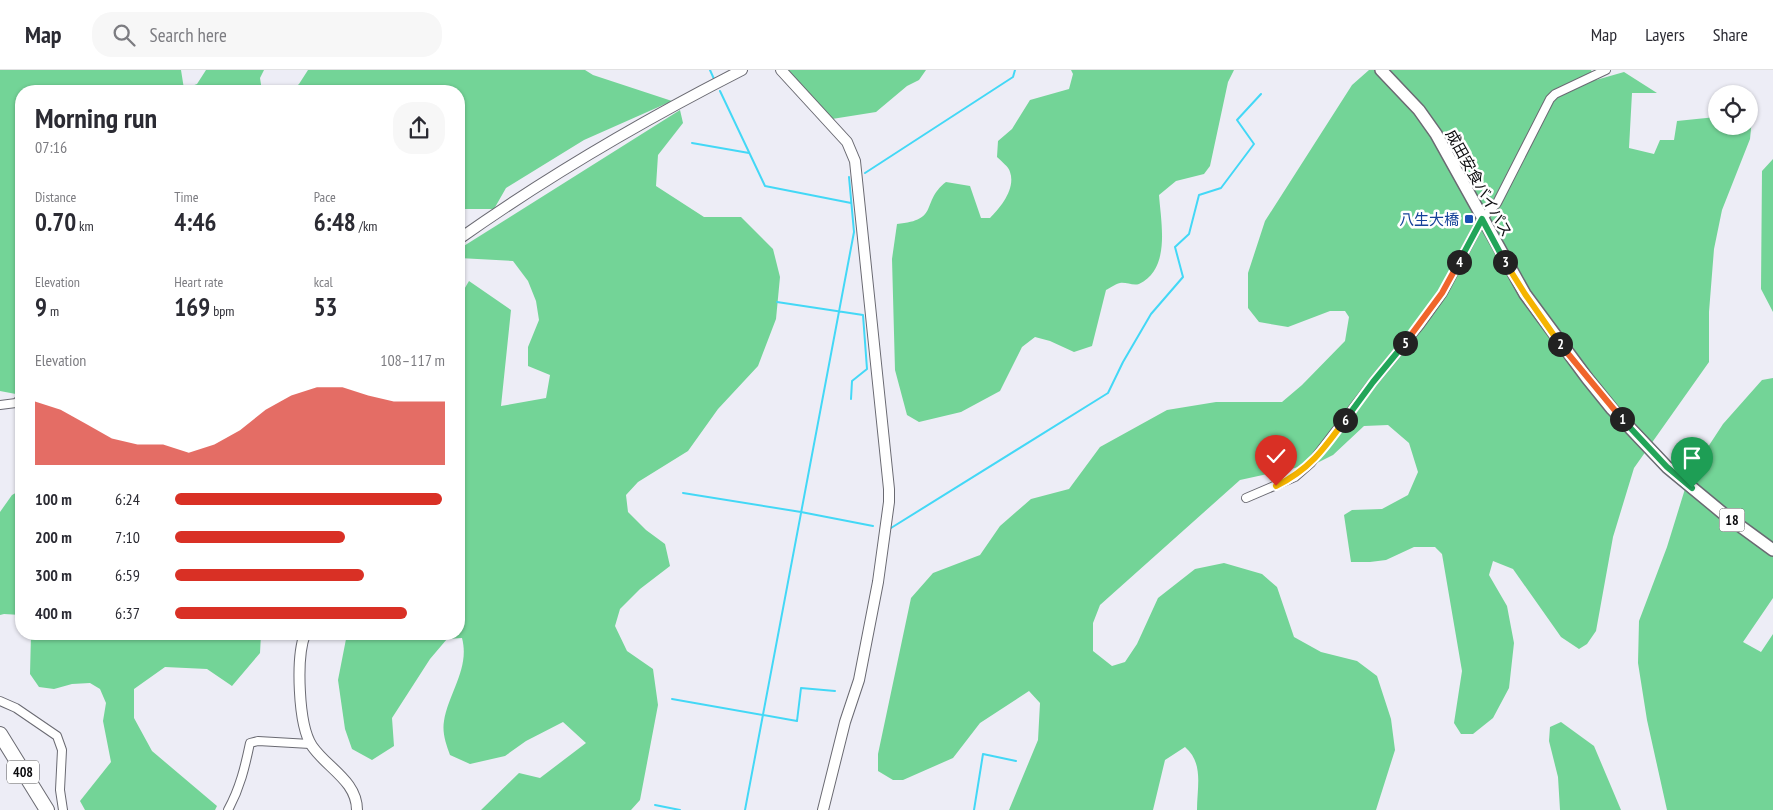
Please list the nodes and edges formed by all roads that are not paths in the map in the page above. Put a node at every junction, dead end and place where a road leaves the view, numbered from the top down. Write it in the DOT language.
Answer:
graph roads {
  1 [pos="742,70"];
  2 [pos="781,70"];
  3 [pos="1382,70"];
  4 [pos="1606,70"];
  5 [pos="1482,219"];
  6 [pos="465,236"];
  7 [pos="15,404"];
  8 [pos="0,405"];
  9 [pos="1246,498"];
  10 [pos="1773,550"];
  11 [pos="303,640"];
  12 [pos="0,701"];
  13 [pos="0,734"];
  14 [pos="310,744"];
  15 [pos="47,810"];
  16 [pos="63,810"];
  17 [pos="228,810"];
  18 [pos="357,810"];
  19 [pos="823,810"];
  1 -- 6 [label="street"];
  2 -- 19 [label="street"];
  3 -- 5 [label="main road, 成田安食バイパス / 18"];
  4 -- 5 [label="street"];
  5 -- 9 [label="street"];
  5 -- 10 [label="main road, 成田安食バイパス / 18"];
  7 -- 8 [label="street"];
  11 -- 14 [label="street"];
  12 -- 16 [label="street"];
  13 -- 15 [label="highway, 408"];
  14 -- 17 [label="street"];
  14 -- 18 [label="street"];
}
